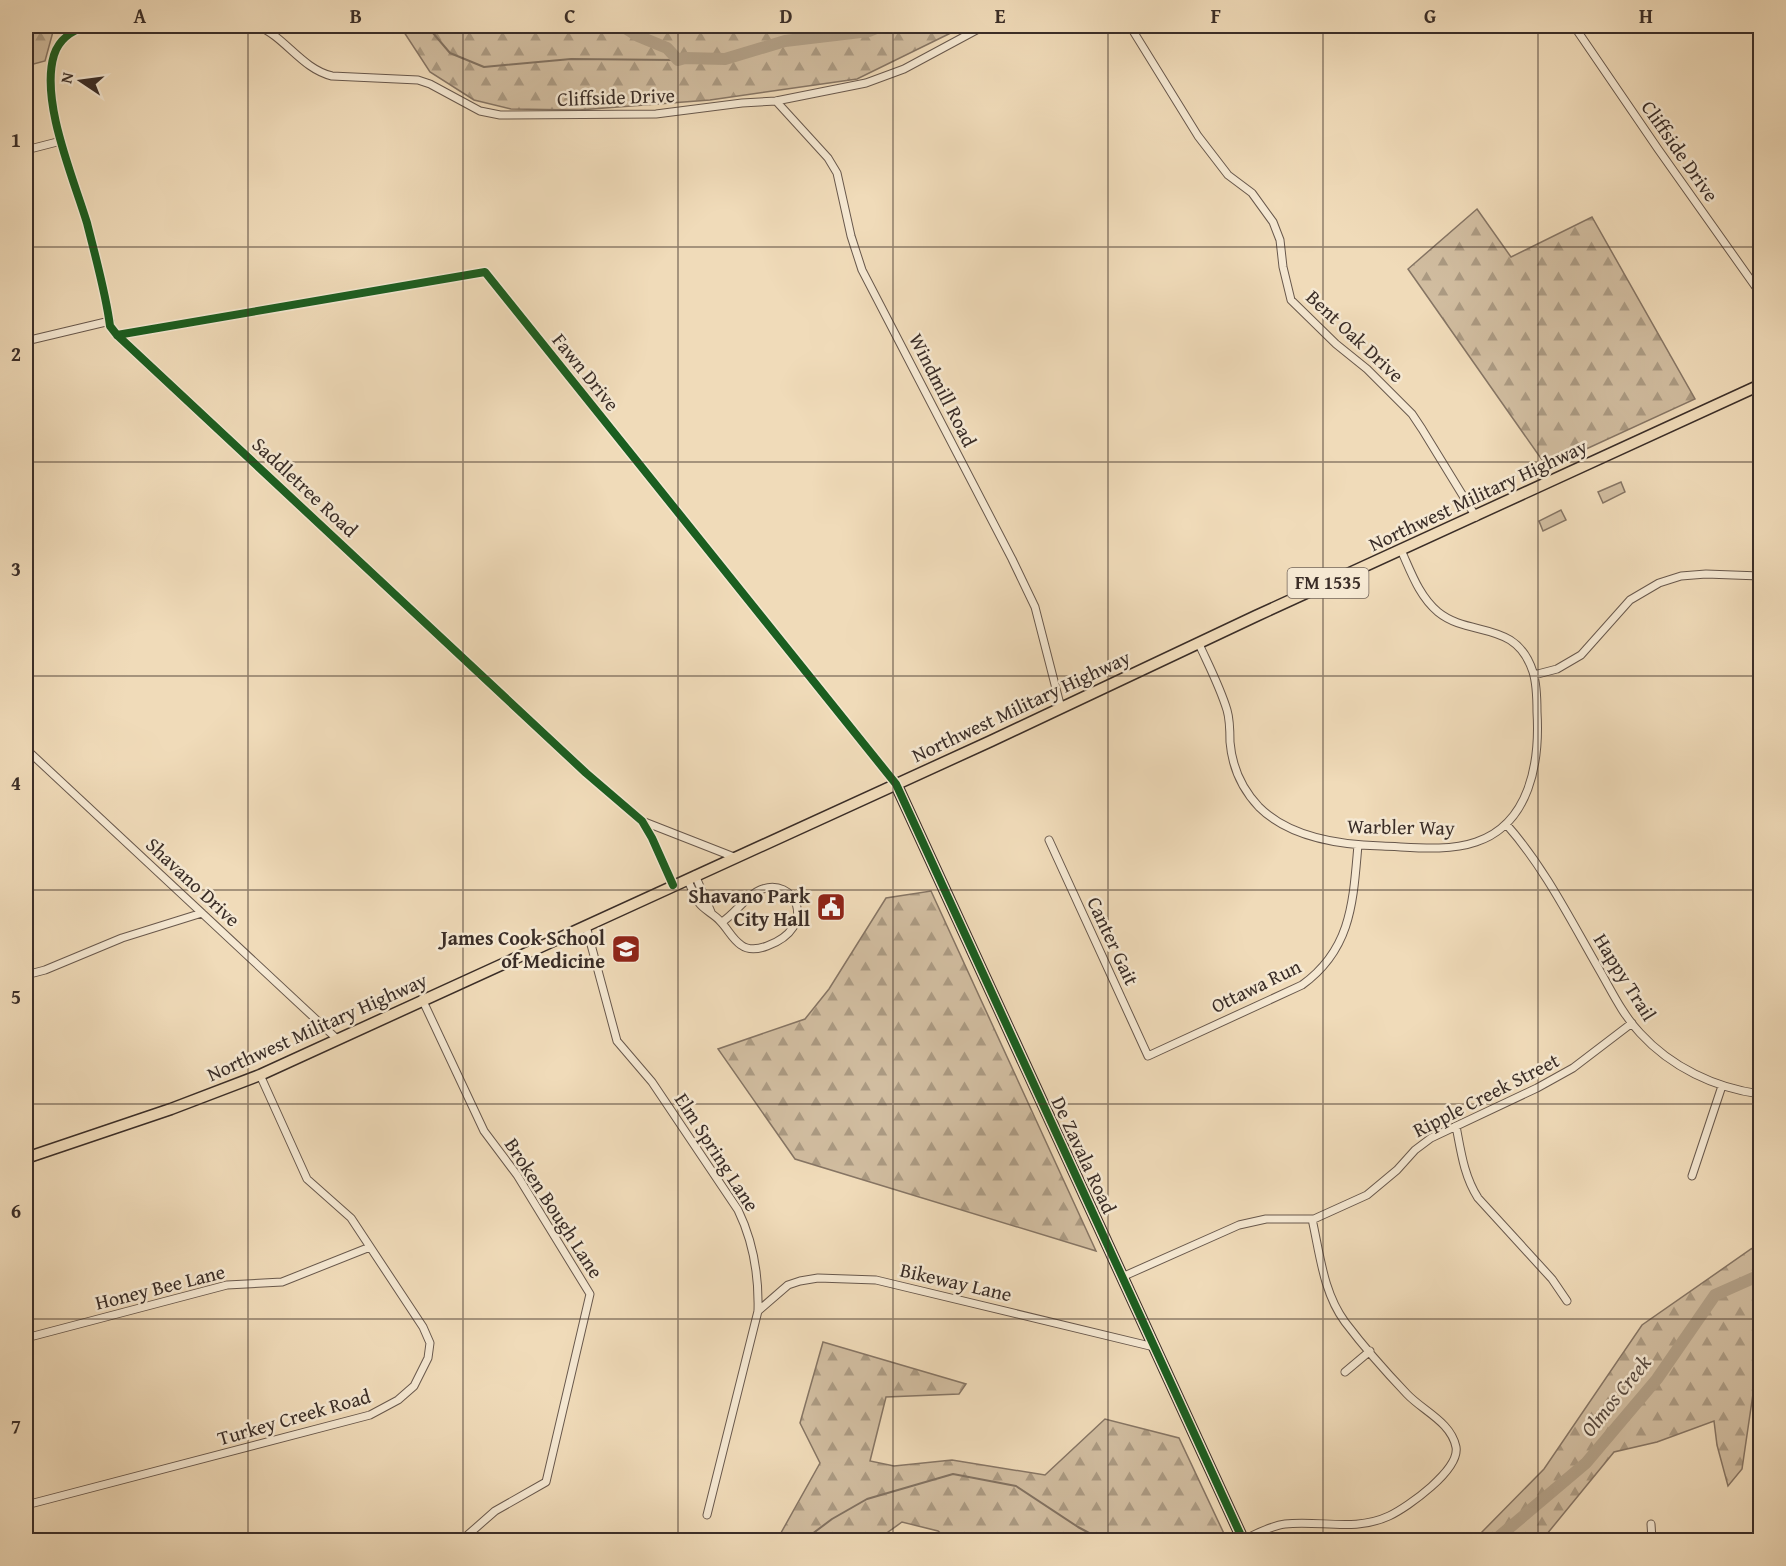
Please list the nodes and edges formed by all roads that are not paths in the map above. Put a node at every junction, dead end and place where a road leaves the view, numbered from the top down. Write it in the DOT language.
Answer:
graph roads {
  1 [pos="87,26"];
  2 [pos="258,26"];
  3 [pos="984,26"];
  4 [pos="1130,26"];
  5 [pos="1574,26"];
  6 [pos="776,101"];
  7 [pos="61,141"];
  8 [pos="26,150"];
  9 [pos="1761,293"];
  10 [pos="110,321"];
  11 [pos="117,335"];
  12 [pos="26,341"];
  13 [pos="1761,385"];
  14 [pos="1476,517"];
  15 [pos="1401,550"];
  16 [pos="1761,576"];
  17 [pos="1198,644"];
  18 [pos="1534,675"];
  19 [pos="1061,708"];
  20 [pos="26,748"];
  21 [pos="896,784"];
  22 [pos="642,821"];
  23 [pos="1506,824"];
  24 [pos="1049,840"];
  25 [pos="1358,845"];
  26 [pos="734,858"];
  27 [pos="691,877"];
  28 [pos="673,885"];
  29 [pos="202,913"];
  30 [pos="722,922"];
  31 [pos="586,926"];
  32 [pos="26,975"];
  33 [pos="422,999"];
  34 [pos="1632,1023"];
  35 [pos="337,1039"];
  36 [pos="1148,1056"];
  37 [pos="260,1075"];
  38 [pos="1722,1086"];
  39 [pos="1761,1094"];
  40 [pos="1455,1126"];
  41 [pos="26,1158"];
  42 [pos="1692,1176"];
  43 [pos="1312,1219"];
  44 [pos="370,1247"];
  45 [pos="1122,1277"];
  46 [pos="1567,1301"];
  47 [pos="758,1311"];
  48 [pos="26,1338"];
  49 [pos="1154,1347"];
  50 [pos="1370,1351"];
  51 [pos="1345,1372"];
  52 [pos="30,1504"];
  53 [pos="707,1515"];
  54 [pos="1651,1524"];
  55 [pos="462,1540"];
  56 [pos="1243,1540"];
  57 [pos="1652,1540"];
  1 -- 7 [label="street, Saddletree Road"];
  2 -- 6 [label="street, Cliffside Drive"];
  3 -- 6 [label="street, Cliffside Drive"];
  4 -- 14 [label="street, Bent Oak Drive"];
  5 -- 9 [label="street, Cliffside Drive"];
  6 -- 19 [label="street, Windmill Road"];
  7 -- 8 [label="street"];
  7 -- 10 [label="street, Saddletree Road"];
  10 -- 11 [label="street, Saddletree Road"];
  10 -- 12 [label="street"];
  11 -- 21 [label="street, Fawn Drive"];
  11 -- 22 [label="street, Saddletree Road"];
  13 -- 14 [label="main road, Northwest Military Highway / FM 1535"];
  14 -- 15 [label="main road, Northwest Military Highway / FM 1535"];
  15 -- 17 [label="main road, Northwest Military Highway / FM 1535"];
  15 -- 18 [label="street"];
  16 -- 18 [label="street"];
  17 -- 19 [label="main road, Northwest Military Highway / FM 1535"];
  17 -- 25 [label="street, Warbler Way"];
  18 -- 23 [label="street"];
  19 -- 21 [label="main road, Northwest Military Highway / FM 1535"];
  20 -- 29 [label="street, Shavano Drive"];
  21 -- 26 [label="main road, Northwest Military Highway / FM 1535"];
  21 -- 45 [label="main road, De Zavala Road"];
  22 -- 26 [label="street, Saddletree Road"];
  22 -- 28 [label="street, Saddletree Road"];
  23 -- 25 [label="street, Warbler Way"];
  23 -- 34 [label="street, Happy Trail"];
  24 -- 36 [label="street, Canter Gait"];
  25 -- 36 [label="street, Ottawa Run"];
  26 -- 27 [label="main road, Northwest Military Highway / FM 1535"];
  27 -- 28 [label="main road, Northwest Military Highway / FM 1535"];
  27 -- 30 [label="street"];
  28 -- 31 [label="main road, Northwest Military Highway / FM 1535"];
  29 -- 32 [label="street"];
  29 -- 35 [label="street, Shavano Drive"];
  30 -- 30 [label="street"];
  31 -- 33 [label="main road, Northwest Military Highway / FM 1535"];
  31 -- 47 [label="street, Elm Spring Lane"];
  33 -- 35 [label="main road, Northwest Military Highway / FM 1535"];
  33 -- 55 [label="street, Broken Bough Lane"];
  34 -- 38 [label="street, Happy Trail"];
  34 -- 40 [label="street, Ripple Creek Street"];
  35 -- 37 [label="main road, Northwest Military Highway / FM 1535"];
  37 -- 41 [label="main road, Northwest Military Highway / FM 1535"];
  37 -- 44 [label="street, Turkey Creek Road"];
  38 -- 39 [label="street, Happy Trail"];
  38 -- 42 [label="street"];
  40 -- 43 [label="street, Ripple Creek Street"];
  40 -- 46 [label="street"];
  43 -- 45 [label="street, Ripple Creek Street"];
  43 -- 50 [label="street"];
  44 -- 48 [label="street, Honey Bee Lane"];
  44 -- 52 [label="street, Turkey Creek Road"];
  45 -- 49 [label="main road, De Zavala Road"];
  47 -- 49 [label="street, Bikeway Lane"];
  47 -- 53 [label="street, Elm Spring Lane"];
  49 -- 56 [label="main road, De Zavala Road"];
  50 -- 51 [label="street"];
  50 -- 56 [label="street"];
  54 -- 57 [label="street"];
}
